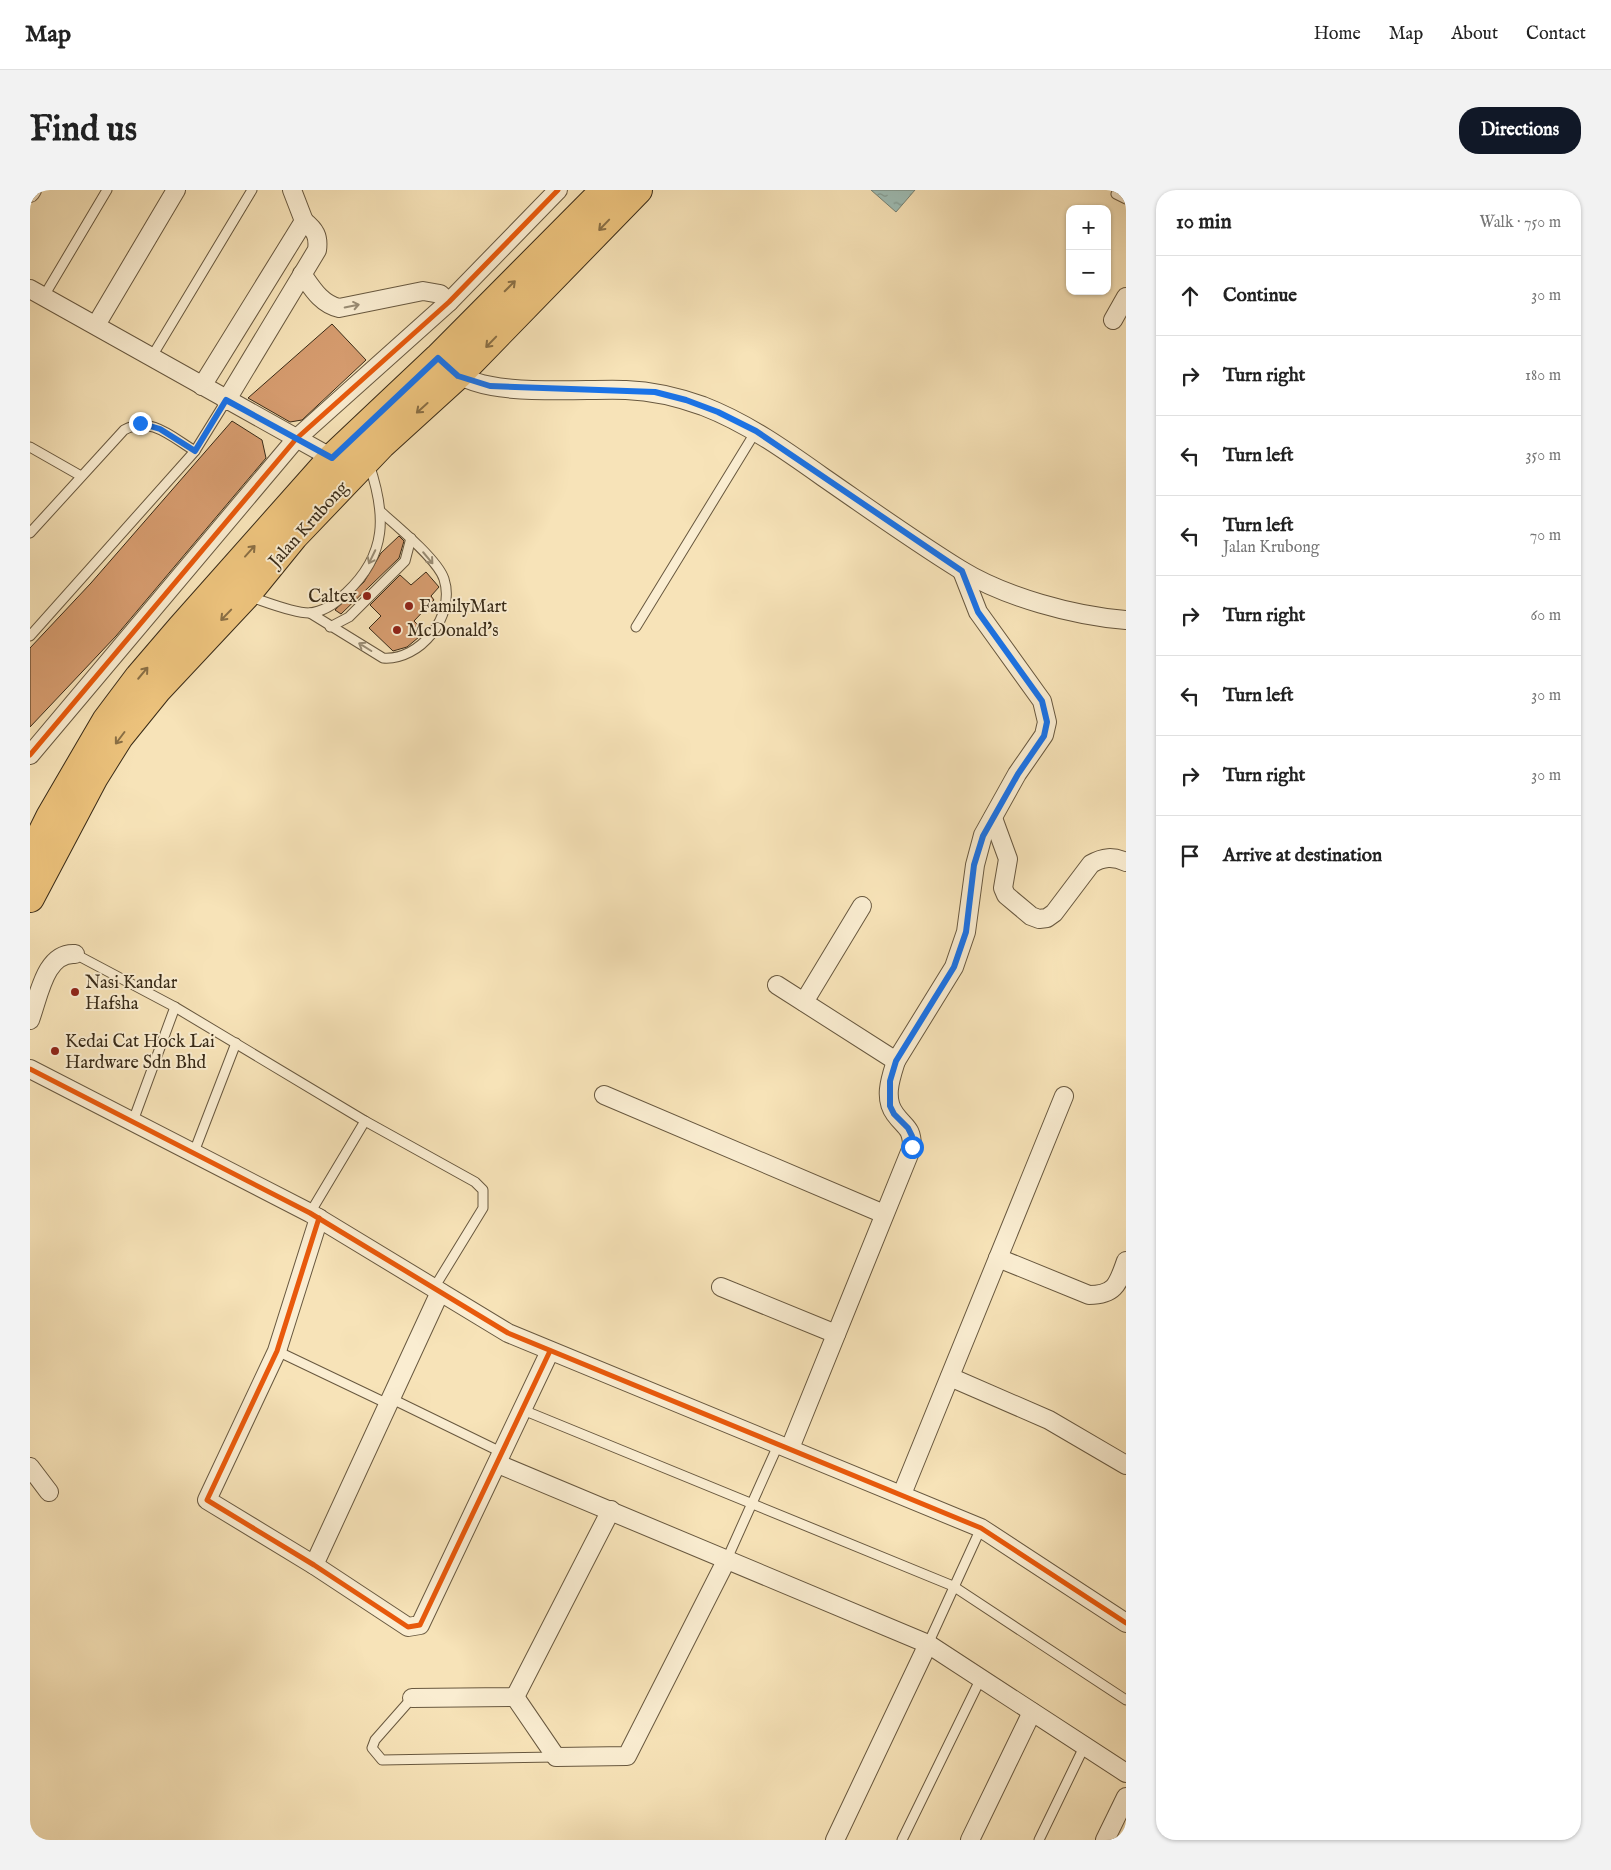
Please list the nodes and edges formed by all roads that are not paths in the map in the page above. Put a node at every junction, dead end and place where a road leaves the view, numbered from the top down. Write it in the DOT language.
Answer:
graph roads {
  1 [pos="107,190"];
  2 [pos="176,190"];
  3 [pos="252,190"];
  4 [pos="292,190"];
  5 [pos="558,190"];
  6 [pos="605,190"];
  7 [pos="638,190"];
  8 [pos="1116,194"];
  9 [pos="1126,199"];
  10 [pos="304,221"];
  11 [pos="302,274"];
  12 [pos="37,293"];
  13 [pos="1126,297"];
  14 [pos="450,302"];
  15 [pos="1113,320"];
  16 [pos="96,325"];
  17 [pos="151,359"];
  18 [pos="448,367"];
  19 [pos="202,386"];
  20 [pos="226,400"];
  21 [pos="756,431"];
  22 [pos="296,439"];
  23 [pos="30,447"];
  24 [pos="195,451"];
  25 [pos="332,458"];
  26 [pos="367,459"];
  27 [pos="81,476"];
  28 [pos="381,512"];
  29 [pos="30,533"];
  30 [pos="411,538"];
  31 [pos="962,571"];
  32 [pos="246,595"];
  33 [pos="310,613"];
  34 [pos="1126,620"];
  35 [pos="330,626"];
  36 [pos="636,627"];
  37 [pos="30,636"];
  38 [pos="30,755"];
  39 [pos="993,818"];
  40 [pos="40,825"];
  41 [pos="30,859"];
  42 [pos="1126,862"];
  43 [pos="30,898"];
  44 [pos="862,906"];
  45 [pos="76,954"];
  46 [pos="777,985"];
  47 [pos="804,1002"];
  48 [pos="175,1006"];
  49 [pos="30,1020"];
  50 [pos="236,1043"];
  51 [pos="896,1061"];
  52 [pos="30,1069"];
  53 [pos="604,1096"];
  54 [pos="1064,1096"];
  55 [pos="133,1121"];
  56 [pos="365,1121"];
  57 [pos="194,1152"];
  58 [pos="884,1214"];
  59 [pos="314,1216"];
  60 [pos="998,1258"];
  61 [pos="1126,1261"];
  62 [pos="721,1287"];
  63 [pos="437,1290"];
  64 [pos="836,1334"];
  65 [pos="277,1351"];
  66 [pos="550,1351"];
  67 [pos="950,1377"];
  68 [pos="389,1401"];
  69 [pos="523,1410"];
  70 [pos="784,1445"];
  71 [pos="501,1458"];
  72 [pos="1126,1465"];
  73 [pos="30,1467"];
  74 [pos="49,1492"];
  75 [pos="902,1494"];
  76 [pos="754,1502"];
  77 [pos="611,1510"];
  78 [pos="981,1528"];
  79 [pos="727,1559"];
  80 [pos="314,1565"];
  81 [pos="954,1586"];
  82 [pos="1126,1623"];
  83 [pos="928,1644"];
  84 [pos="981,1678"];
  85 [pos="515,1697"];
  86 [pos="412,1698"];
  87 [pos="1126,1700"];
  88 [pos="1032,1712"];
  89 [pos="1084,1747"];
  90 [pos="556,1757"];
  91 [pos="1126,1773"];
  92 [pos="1126,1797"];
  93 [pos="834,1840"];
  94 [pos="902,1840"];
  95 [pos="970,1840"];
  96 [pos="1039,1840"];
  97 [pos="1105,1840"];
  1 -- 12 [label="lane"];
  2 -- 16 [label="street"];
  3 -- 17 [label="lane"];
  4 -- 10 [label="street"];
  5 -- 14 [label="street"];
  18 -- 6 [label="main road, Jalan Krubong, one-way"];
  7 -- 18 [label="main road, Jalan Krubong, one-way"];
  8 -- 9 [label="lane"];
  10 -- 11 [label="street"];
  10 -- 19 [label="street"];
  11 -- 14 [label="street, one-way"];
  11 -- 20 [label="street"];
  12 -- 16 [label="street"];
  13 -- 15 [label="street"];
  14 -- 22 [label="street"];
  16 -- 17 [label="street"];
  17 -- 19 [label="street"];
  18 -- 21 [label="street"];
  18 -- 25 [label="main road, Jalan Krubong"];
  18 -- 26 [label="main road, Jalan Krubong, one-way"];
  19 -- 20 [label="street"];
  20 -- 22 [label="street"];
  20 -- 24 [label="lane"];
  21 -- 31 [label="street"];
  21 -- 36 [label="lane"];
  22 -- 25 [label="street"];
  22 -- 38 [label="street"];
  23 -- 27 [label="lane"];
  24 -- 27 [label="lane"];
  24 -- 37 [label="lane"];
  40 -- 25 [label="main road, Jalan Krubong, one-way"];
  26 -- 28 [label="lane"];
  26 -- 32 [label="main road, Jalan Krubong"];
  27 -- 29 [label="lane"];
  28 -- 30 [label="lane"];
  28 -- 33 [label="lane, one-way"];
  30 -- 35 [label="lane"];
  30 -- 35 [label="lane, one-way"];
  31 -- 34 [label="street"];
  31 -- 39 [label="street"];
  32 -- 33 [label="lane"];
  32 -- 43 [label="main road, Jalan Krubong, one-way"];
  33 -- 35 [label="lane"];
  39 -- 42 [label="street"];
  39 -- 51 [label="street"];
  40 -- 41 [label="main road, Jalan Krubong"];
  44 -- 47 [label="street"];
  45 -- 48 [label="lane"];
  45 -- 49 [label="street"];
  46 -- 47 [label="street"];
  47 -- 51 [label="street"];
  48 -- 50 [label="lane"];
  48 -- 55 [label="lane"];
  50 -- 56 [label="lane"];
  50 -- 57 [label="lane"];
  51 -- 58 [label="street"];
  52 -- 55 [label="street"];
  53 -- 58 [label="street"];
  54 -- 60 [label="street"];
  55 -- 57 [label="street"];
  56 -- 59 [label="lane"];
  56 -- 63 [label="lane"];
  57 -- 59 [label="street"];
  58 -- 64 [label="street"];
  59 -- 63 [label="street"];
  59 -- 65 [label="street"];
  60 -- 61 [label="street"];
  60 -- 67 [label="street"];
  62 -- 64 [label="street"];
  63 -- 66 [label="street"];
  63 -- 68 [label="street"];
  64 -- 70 [label="street"];
  65 -- 68 [label="lane"];
  65 -- 80 [label="street"];
  66 -- 69 [label="street"];
  66 -- 70 [label="street"];
  67 -- 72 [label="street"];
  67 -- 75 [label="street"];
  68 -- 71 [label="lane"];
  68 -- 80 [label="street"];
  69 -- 71 [label="street"];
  69 -- 76 [label="lane"];
  70 -- 75 [label="street"];
  70 -- 76 [label="lane"];
  71 -- 77 [label="street"];
  71 -- 80 [label="street"];
  73 -- 74 [label="street"];
  75 -- 78 [label="street"];
  76 -- 79 [label="lane"];
  76 -- 81 [label="lane"];
  77 -- 79 [label="street"];
  77 -- 85 [label="street"];
  78 -- 81 [label="lane"];
  78 -- 82 [label="street"];
  79 -- 83 [label="street"];
  79 -- 90 [label="street"];
  81 -- 83 [label="lane"];
  81 -- 87 [label="lane"];
  83 -- 84 [label="street"];
  83 -- 93 [label="street"];
  84 -- 88 [label="street"];
  84 -- 94 [label="lane"];
  85 -- 86 [label="street"];
  85 -- 90 [label="street"];
  86 -- 90 [label="lane"];
  88 -- 89 [label="street"];
  88 -- 95 [label="street"];
  89 -- 91 [label="street"];
  89 -- 96 [label="lane"];
  92 -- 97 [label="street"];
}
